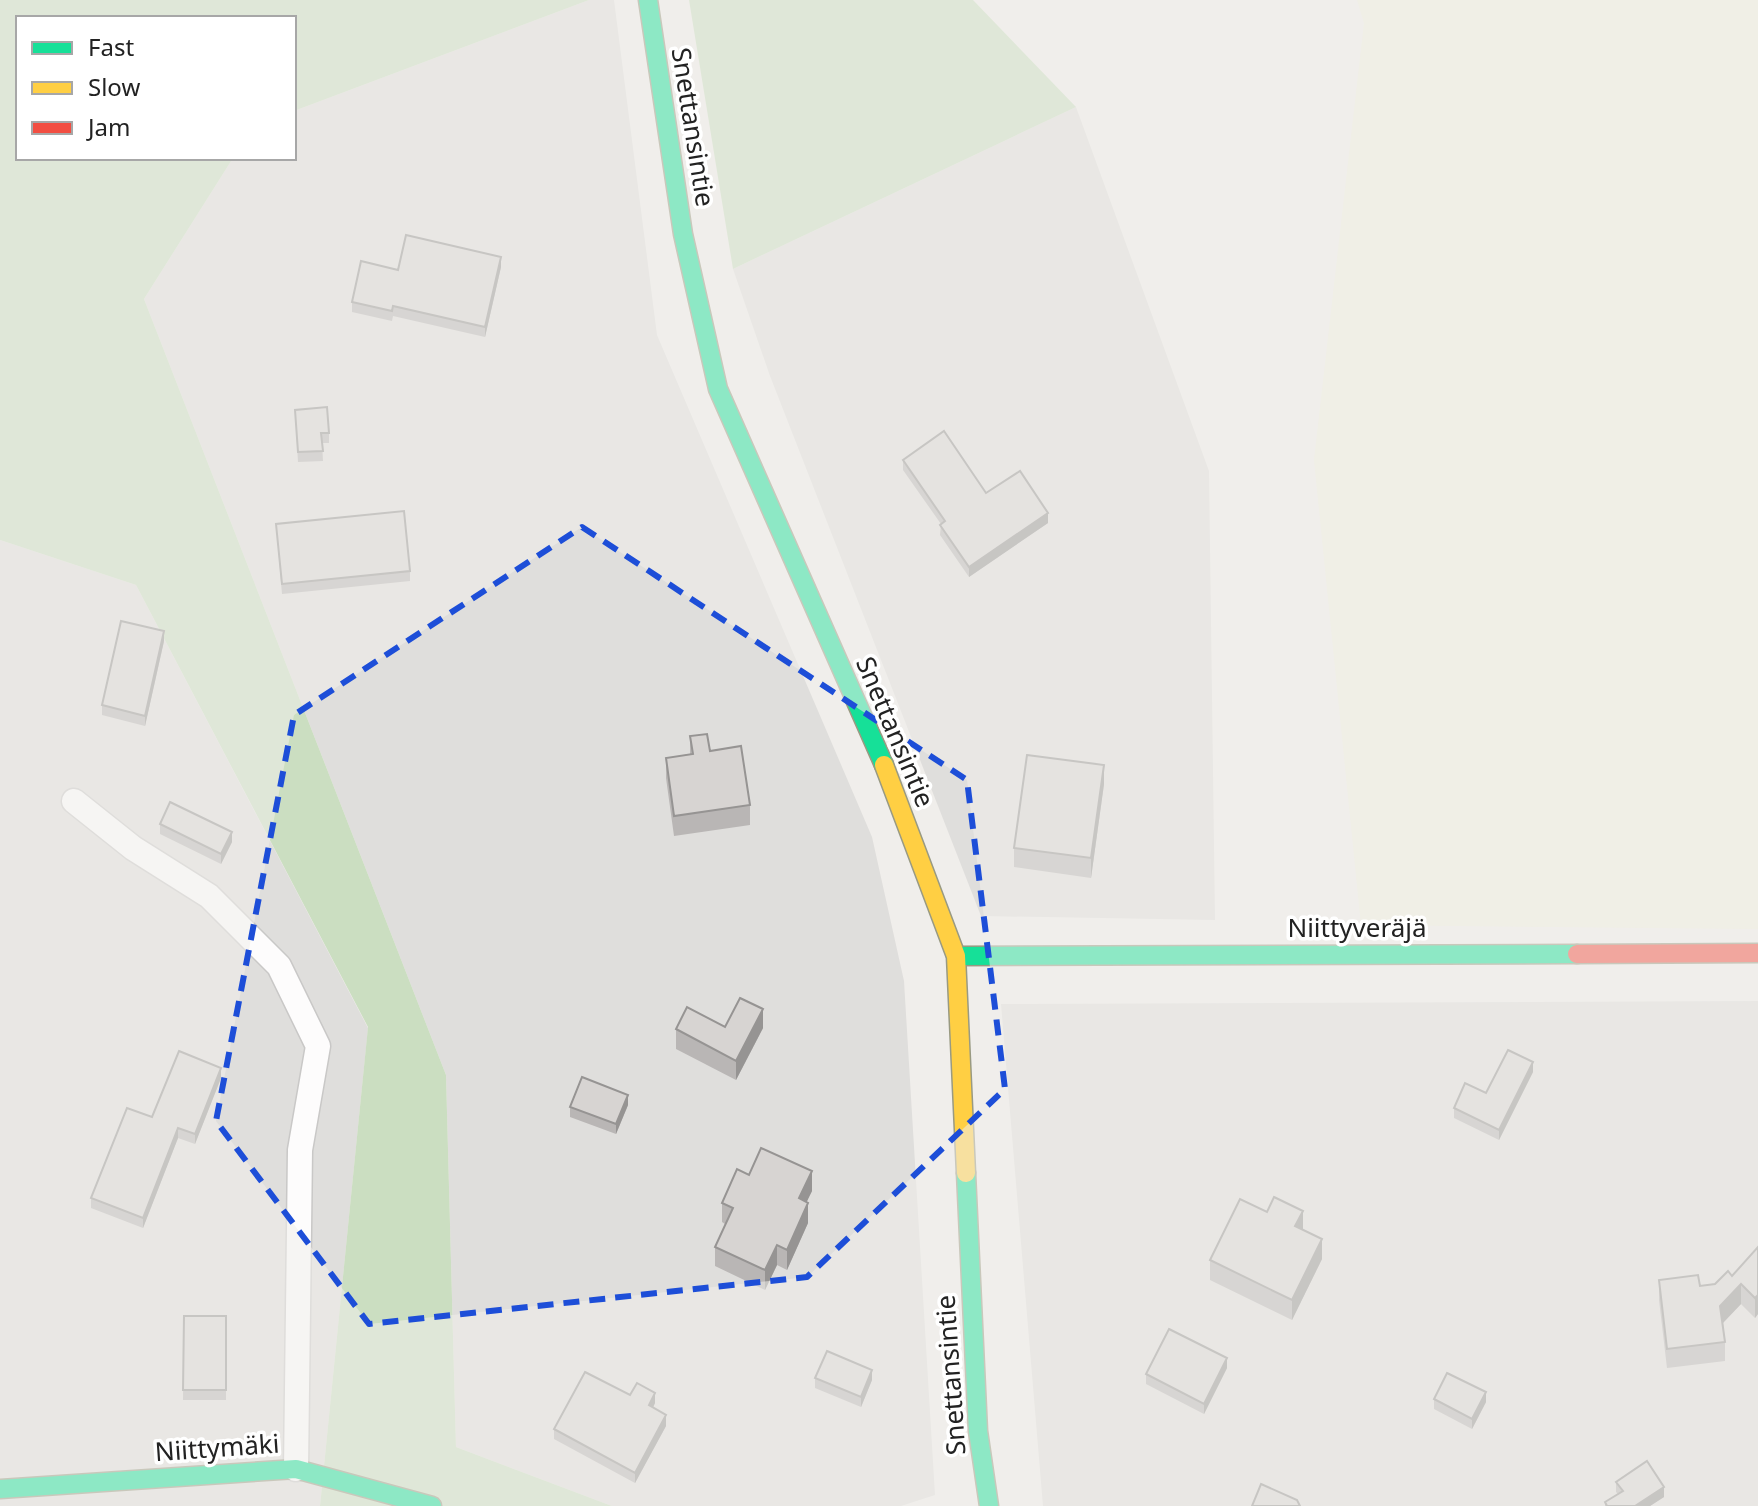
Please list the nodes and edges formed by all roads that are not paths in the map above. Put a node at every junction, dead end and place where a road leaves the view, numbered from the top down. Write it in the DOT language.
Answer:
graph roads {
  1 [pos="648,0"];
  2 [pos="74,801"];
  3 [pos="1758,953"];
  4 [pos="956,956"];
  5 [pos="296,1469"];
  6 [pos="0,1489"];
  7 [pos="432,1506"];
  8 [pos="989,1506"];
  1 -- 4 [label="street, Snettansintie"];
  2 -- 5 [label="lane"];
  3 -- 4 [label="street, Niittyveräjä"];
  4 -- 8 [label="street, Snettansintie"];
  5 -- 6 [label="street, Niittymäki"];
  5 -- 7 [label="street, Niittymäki"];
}
